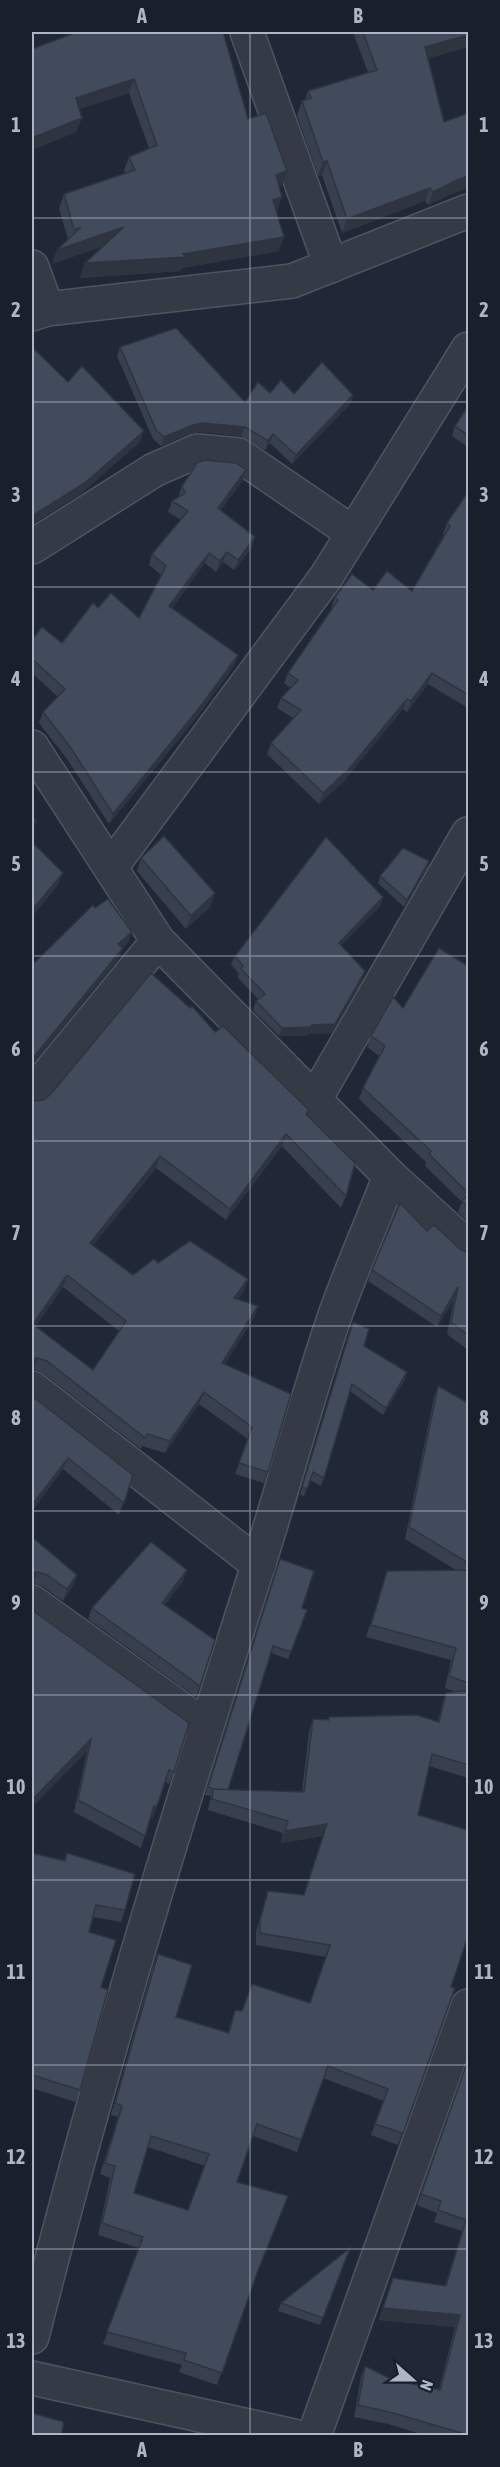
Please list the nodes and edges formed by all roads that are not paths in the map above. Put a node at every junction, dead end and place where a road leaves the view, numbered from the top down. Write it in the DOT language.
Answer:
graph roads {
  1 [pos="247,32"];
  2 [pos="468,211"];
  3 [pos="331,266"];
  4 [pos="32,267"];
  5 [pos="39,311"];
  6 [pos="468,349"];
  7 [pos="353,533"];
  8 [pos="32,547"];
  9 [pos="32,747"];
  10 [pos="468,834"];
  11 [pos="111,867"];
  12 [pos="158,941"];
  13 [pos="32,1094"];
  14 [pos="315,1099"];
  15 [pos="390,1176"];
  16 [pos="468,1247"];
  17 [pos="32,1388"];
  18 [pos="259,1565"];
  19 [pos="32,1602"];
  20 [pos="206,1727"];
  21 [pos="468,2006"];
  22 [pos="32,2337"];
  23 [pos="32,2378"];
  24 [pos="294,2436"];
  25 [pos="314,2436"];
  1 -- 3 [label="street"];
  2 -- 3 [label="street"];
  3 -- 5 [label="street"];
  4 -- 5 [label="street"];
  6 -- 7 [label="street"];
  7 -- 8 [label="street"];
  7 -- 11 [label="street"];
  9 -- 11 [label="street"];
  10 -- 14 [label="street"];
  11 -- 12 [label="street"];
  12 -- 13 [label="street"];
  12 -- 14 [label="street"];
  14 -- 15 [label="street"];
  15 -- 16 [label="street"];
  15 -- 18 [label="street"];
  17 -- 18 [label="street"];
  18 -- 20 [label="street"];
  19 -- 20 [label="street"];
  20 -- 22 [label="street"];
  21 -- 25 [label="street"];
  23 -- 24 [label="street"];
}
